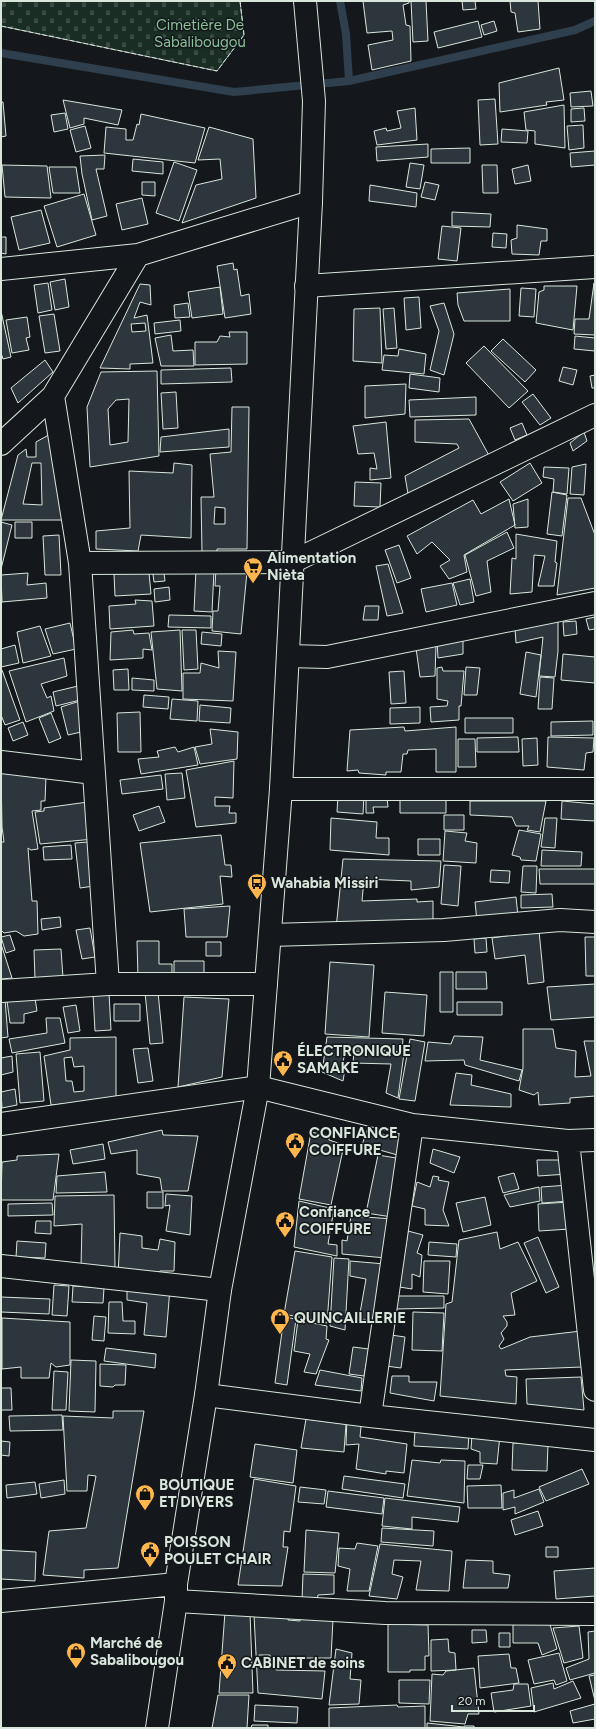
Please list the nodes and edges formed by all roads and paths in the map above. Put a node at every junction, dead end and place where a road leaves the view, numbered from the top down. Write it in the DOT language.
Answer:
graph roads {
  1 [pos="305,1"];
  2 [pos="311,202"];
  3 [pos="138,255"];
  4 [pos="595,267"];
  5 [pos="1,269"];
  6 [pos="306,286"];
  7 [pos="53,396"];
  8 [pos="595,415"];
  9 [pos="1,444"];
  10 [pos="292,562"];
  11 [pos="80,563"];
  12 [pos="595,604"];
  13 [pos="288,656"];
  14 [pos="1,762"];
  15 [pos="94,773"];
  16 [pos="595,788"];
  17 [pos="281,789"];
  18 [pos="595,922"];
  19 [pos="270,935"];
  20 [pos="108,984"];
  21 [pos="266,984"];
  22 [pos="1,991"];
  23 [pos="258,1087"];
  24 [pos="1,1124"];
  25 [pos="412,1125"];
  26 [pos="595,1140"];
  27 [pos="568,1141"];
  28 [pos="1,1266"];
  29 [pos="220,1290"];
  30 [pos="595,1390"];
  31 [pos="206,1395"];
  32 [pos="370,1416"];
  33 [pos="595,1440"];
  34 [pos="176,1592"];
  35 [pos="1,1601"];
  36 [pos="595,1614"];
  37 [pos="157,1728"];
  1 -- 2 [label="street"];
  2 -- 3 [label="street"];
  2 -- 6 [label="street"];
  3 -- 5 [label="street"];
  3 -- 7 [label="street"];
  4 -- 6 [label="street"];
  6 -- 10 [label="street"];
  7 -- 9 [label="street"];
  7 -- 11 [label="street"];
  8 -- 10 [label="street"];
  10 -- 11 [label="street"];
  10 -- 13 [label="street"];
  11 -- 15 [label="street"];
  12 -- 13 [label="street"];
  13 -- 17 [label="street"];
  14 -- 15 [label="street"];
  15 -- 20 [label="street"];
  16 -- 17 [label="street"];
  17 -- 19 [label="street"];
  18 -- 19 [label="street"];
  19 -- 21 [label="street"];
  20 -- 21 [label="street"];
  20 -- 22 [label="street"];
  21 -- 23 [label="street"];
  23 -- 24 [label="street"];
  23 -- 25 [label="street"];
  23 -- 29 [label="street"];
  25 -- 27 [label="street"];
  25 -- 32 [label="street"];
  26 -- 27 [label="street"];
  27 -- 30 [label="street"];
  28 -- 29 [label="street"];
  29 -- 31 [label="street"];
  31 -- 32 [label="street"];
  31 -- 34 [label="street"];
  32 -- 33 [label="street"];
  34 -- 35 [label="street"];
  34 -- 36 [label="street"];
  34 -- 37 [label="street"];
}
